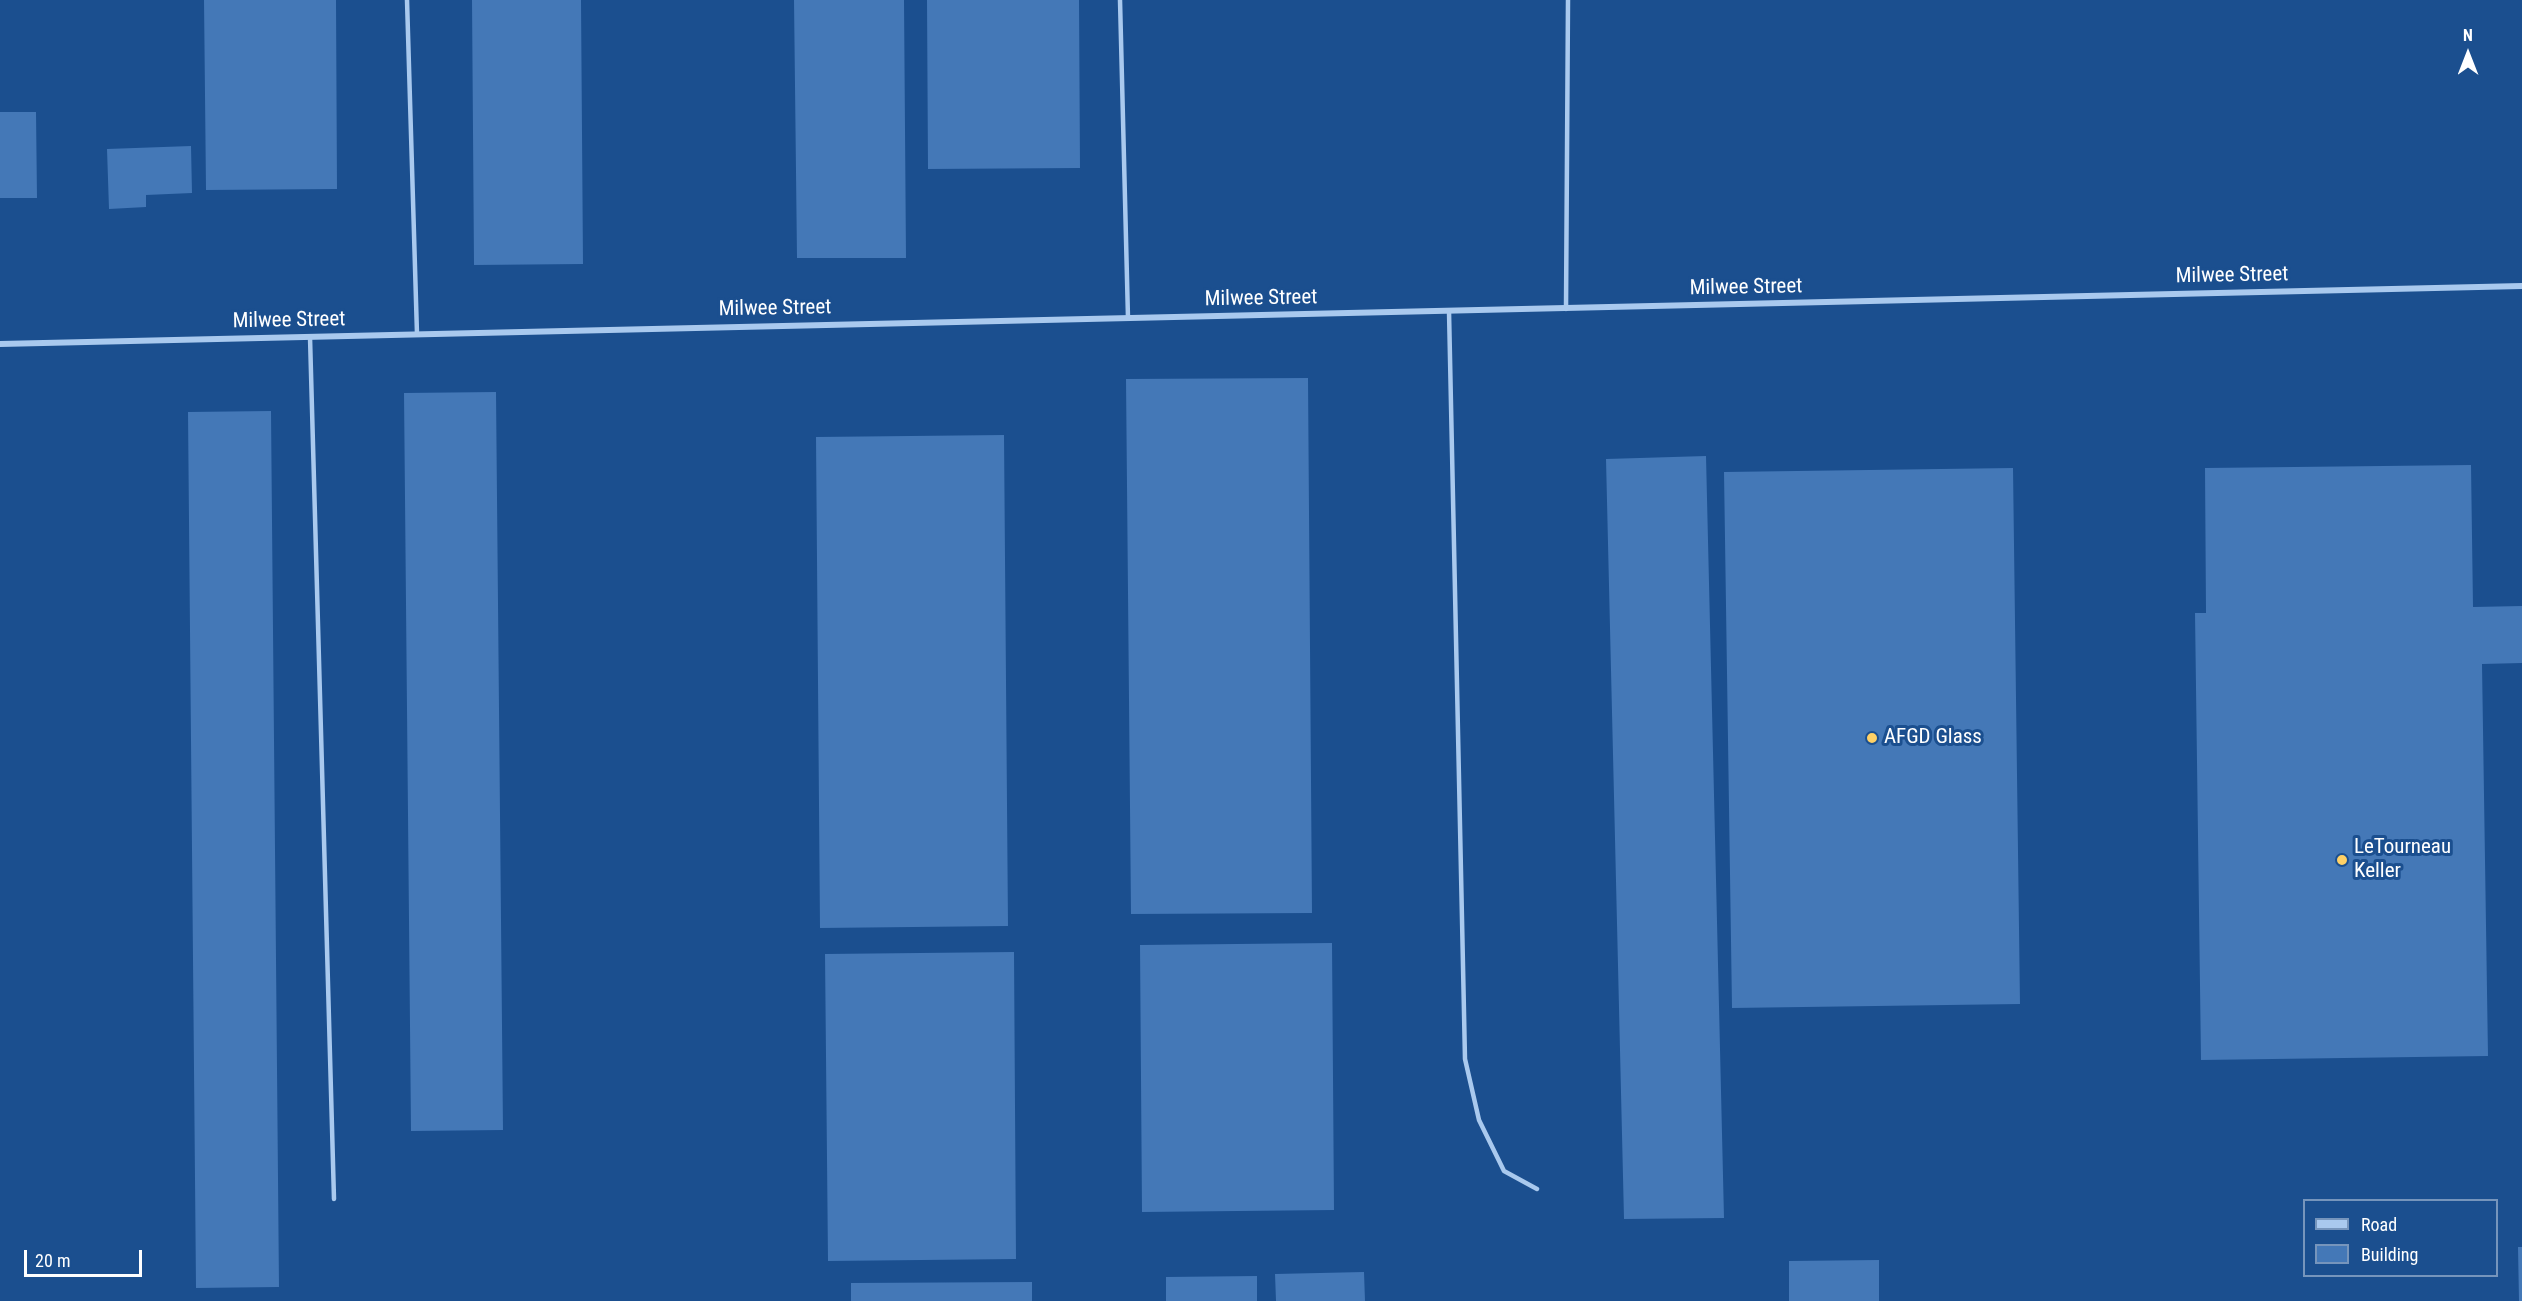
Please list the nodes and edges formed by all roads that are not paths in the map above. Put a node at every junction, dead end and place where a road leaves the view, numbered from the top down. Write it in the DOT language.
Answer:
graph roads {
  1 [pos="407,0"];
  2 [pos="1120,0"];
  3 [pos="1568,0"];
  4 [pos="2522,286"];
  5 [pos="1566,309"];
  6 [pos="1449,311"];
  7 [pos="1128,318"];
  8 [pos="417,334"];
  9 [pos="310,337"];
  10 [pos="0,344"];
  11 [pos="1537,1189"];
  12 [pos="334,1199"];
  1 -- 8 [label="lane"];
  2 -- 7 [label="lane"];
  3 -- 5 [label="lane"];
  4 -- 5 [label="street, Milwee Street"];
  5 -- 6 [label="street, Milwee Street"];
  6 -- 7 [label="street, Milwee Street"];
  6 -- 11 [label="lane"];
  7 -- 8 [label="street, Milwee Street"];
  8 -- 9 [label="street, Milwee Street"];
  9 -- 10 [label="street, Milwee Street"];
  9 -- 12 [label="lane"];
}
